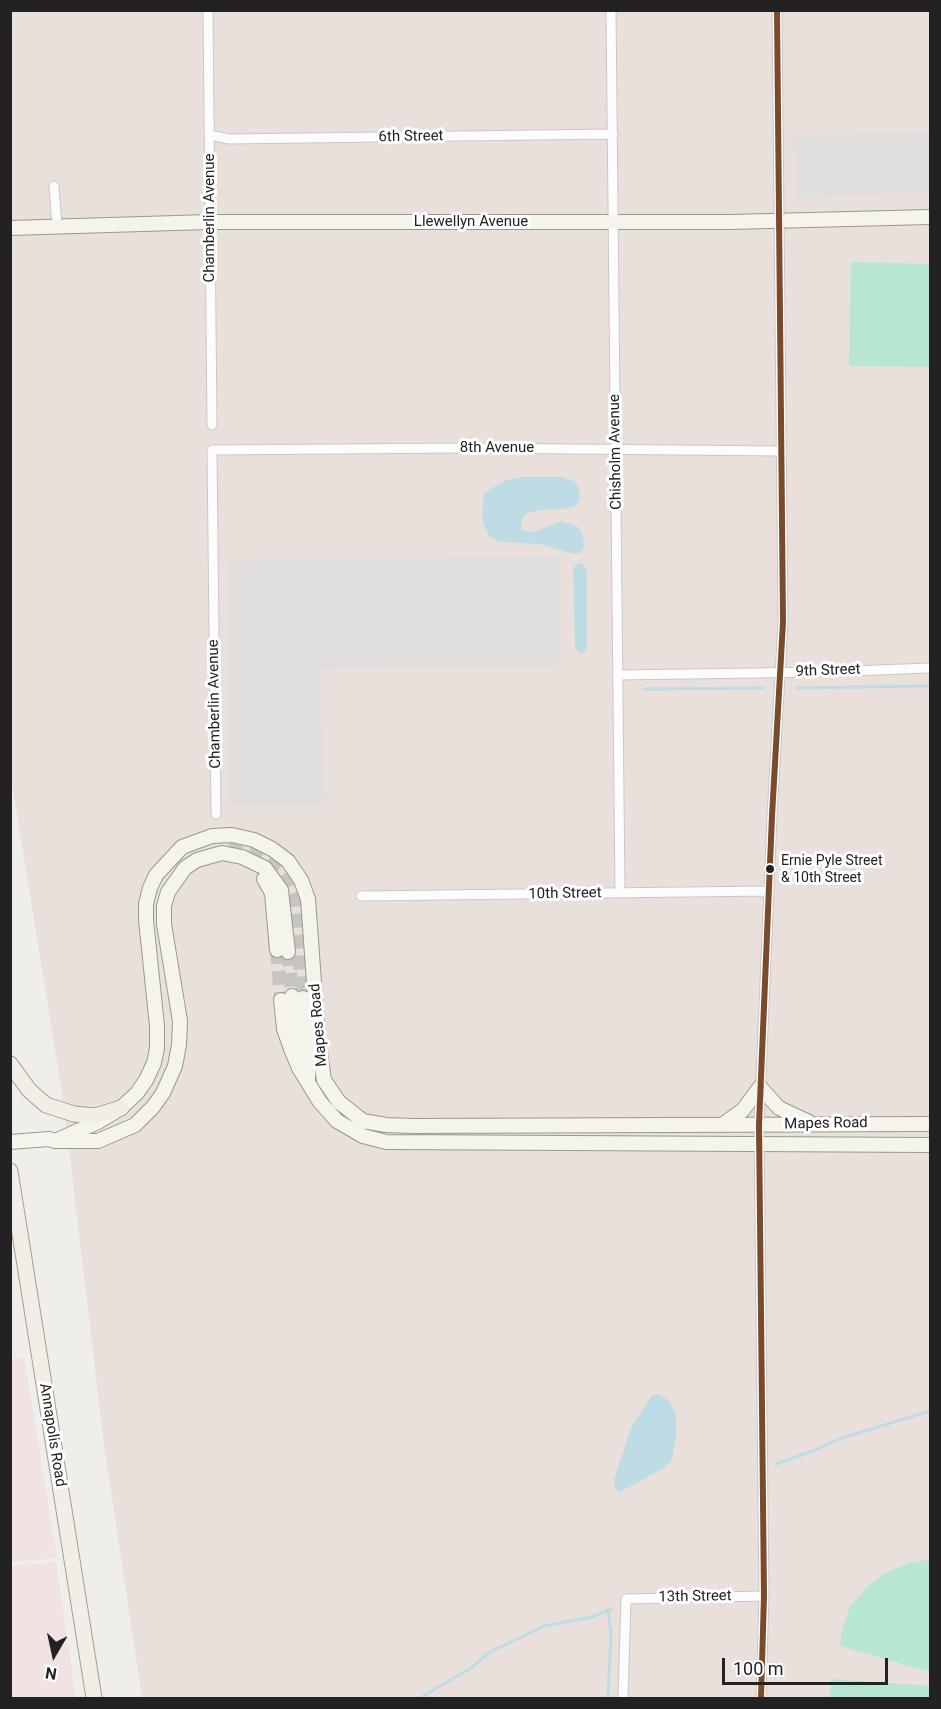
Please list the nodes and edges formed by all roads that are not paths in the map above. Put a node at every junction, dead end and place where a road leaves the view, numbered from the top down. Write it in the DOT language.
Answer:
graph roads {
  1 [pos="208,10"];
  2 [pos="611,10"];
  3 [pos="777,10"];
  4 [pos="613,134"];
  5 [pos="210,135"];
  6 [pos="54,186"];
  7 [pos="930,218"];
  8 [pos="779,220"];
  9 [pos="613,221"];
  10 [pos="209,222"];
  11 [pos="57,226"];
  12 [pos="10,228"];
  13 [pos="212,425"];
  14 [pos="616,448"];
  15 [pos="212,450"];
  16 [pos="782,451"];
  17 [pos="930,668"];
  18 [pos="781,673"];
  19 [pos="618,675"];
  20 [pos="216,814"];
  21 [pos="768,891"];
  22 [pos="620,893"];
  23 [pos="361,896"];
  24 [pos="282,951"];
  25 [pos="10,1064"];
  26 [pos="308,1080"];
  27 [pos="760,1087"];
  28 [pos="121,1108"];
  29 [pos="814,1124"];
  30 [pos="930,1124"];
  31 [pos="722,1125"];
  32 [pos="759,1125"];
  33 [pos="55,1140"];
  34 [pos="10,1142"];
  35 [pos="758,1143"];
  36 [pos="930,1145"];
  37 [pos="10,1171"];
  38 [pos="764,1596"];
  39 [pos="94,1698"];
  40 [pos="623,1698"];
  41 [pos="761,1698"];
  1 -- 5 [label="street, Chamberlin Avenue"];
  2 -- 4 [label="street, Chisholm Avenue"];
  3 -- 8 [label="street"];
  4 -- 5 [label="street, 6th Street"];
  4 -- 9 [label="street, Chisholm Avenue"];
  5 -- 10 [label="street, Chamberlin Avenue"];
  6 -- 11 [label="street"];
  7 -- 8 [label="street, Llewellyn Avenue"];
  8 -- 9 [label="street, Llewellyn Avenue"];
  8 -- 16 [label="street"];
  9 -- 10 [label="street, Llewellyn Avenue"];
  9 -- 14 [label="street, Chisholm Avenue"];
  10 -- 11 [label="street, Llewellyn Avenue"];
  10 -- 13 [label="street, Chamberlin Avenue"];
  11 -- 12 [label="street, Llewellyn Avenue"];
  14 -- 15 [label="street, 8th Avenue"];
  14 -- 16 [label="street, 8th Avenue"];
  14 -- 19 [label="street, Chisholm Avenue"];
  15 -- 20 [label="street, Chamberlin Avenue"];
  16 -- 18 [label="street"];
  17 -- 18 [label="street, 9th Street"];
  18 -- 19 [label="street, 9th Street"];
  18 -- 21 [label="street"];
  19 -- 22 [label="street, Chisholm Avenue"];
  21 -- 22 [label="street, 10th Street"];
  21 -- 27 [label="street"];
  22 -- 23 [label="street, 10th Street"];
  24 -- 33 [label="street, Mapes Road"];
  25 -- 28 [label="main road"];
  26 -- 26 [label="street, Mapes Road"];
  26 -- 35 [label="street, Mapes Road"];
  27 -- 29 [label="street"];
  27 -- 31 [label="street"];
  27 -- 32 [label="street"];
  28 -- 31 [label="street, Mapes Road"];
  28 -- 33 [label="street, Mapes Road"];
  29 -- 30 [label="street, Mapes Road"];
  29 -- 32 [label="street, Mapes Road"];
  31 -- 32 [label="street, Mapes Road"];
  32 -- 35 [label="street"];
  33 -- 34 [label="street, Mapes Road"];
  35 -- 36 [label="street, Mapes Road"];
  35 -- 38 [label="street"];
  37 -- 39 [label="main road, Annapolis Road"];
  38 -- 40 [label="street, 13th Street"];
  38 -- 41 [label="street"];
}
